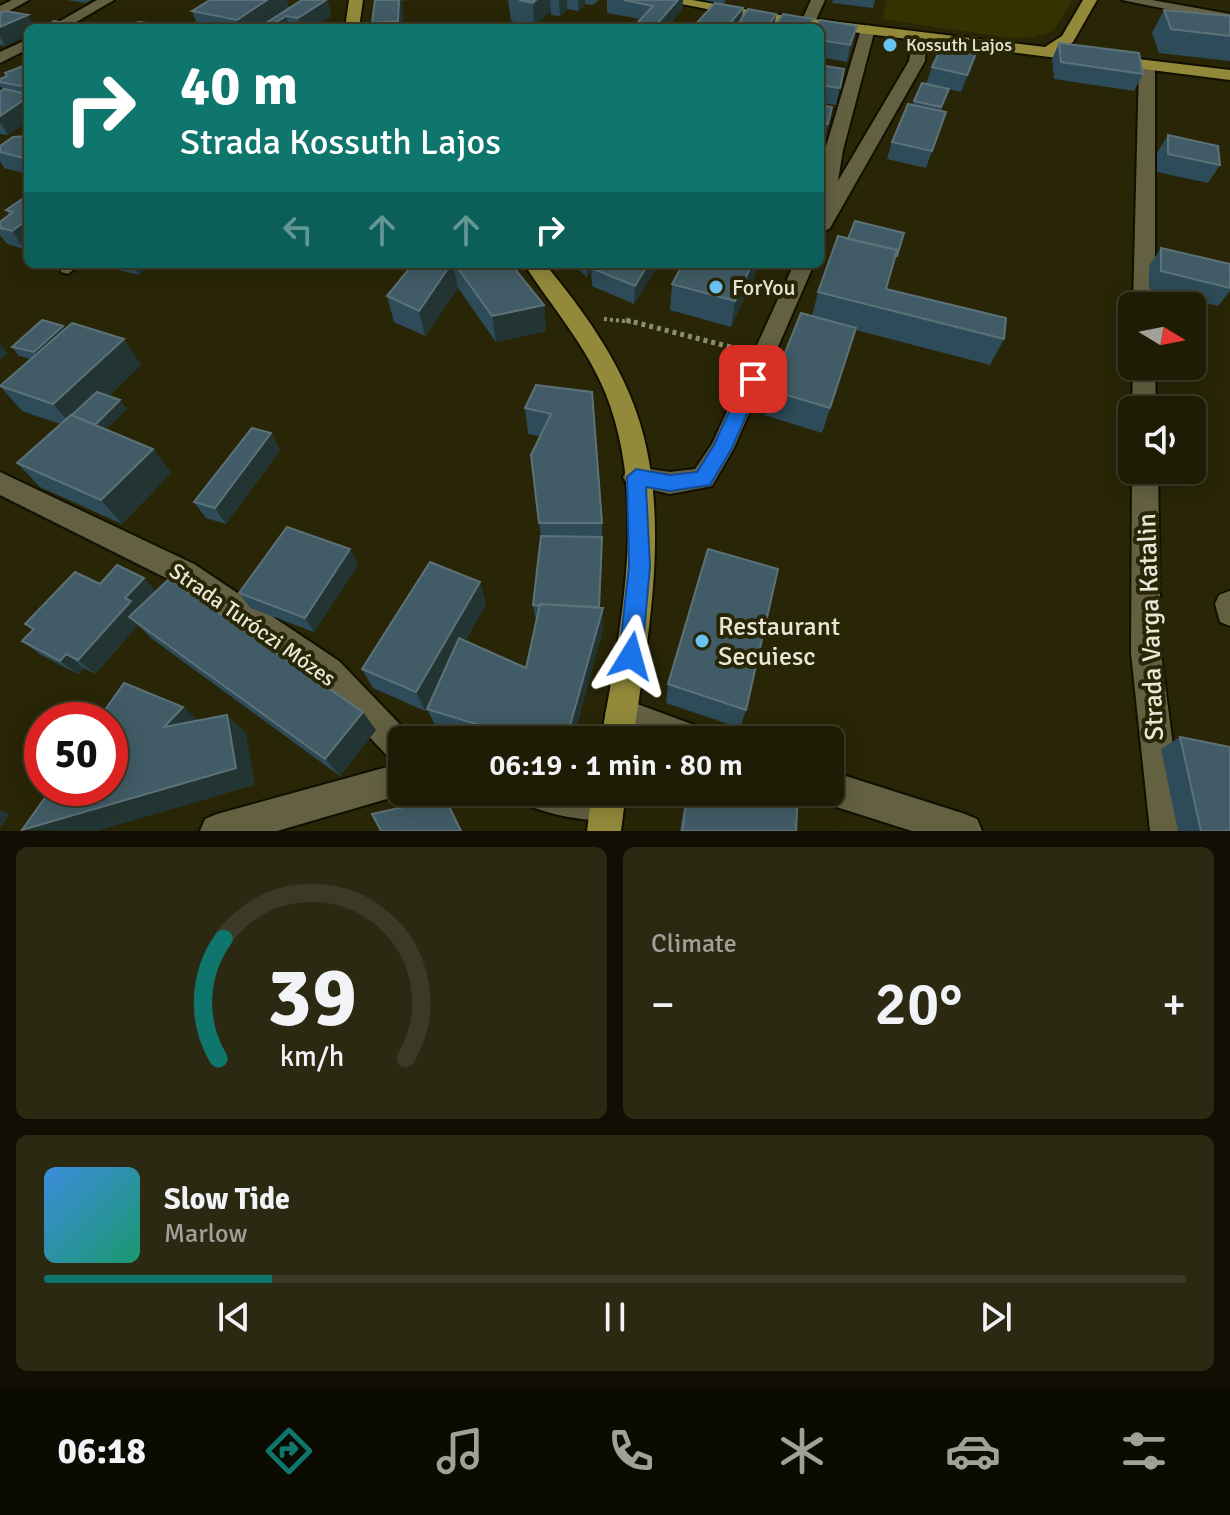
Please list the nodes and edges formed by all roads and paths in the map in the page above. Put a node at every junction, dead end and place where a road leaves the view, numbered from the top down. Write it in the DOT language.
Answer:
graph roads {
  1 [pos="22,0"];
  2 [pos="107,0"];
  3 [pos="356,0"];
  4 [pos="668,0"];
  5 [pos="818,0"];
  6 [pos="1090,0"];
  7 [pos="1129,0"];
  8 [pos="0,12"];
  9 [pos="1230,18"];
  10 [pos="808,22"];
  11 [pos="62,24"];
  12 [pos="353,24"];
  13 [pos="868,29"];
  14 [pos="919,36"];
  15 [pos="24,45"];
  16 [pos="1048,52"];
  17 [pos="0,58"];
  18 [pos="1147,65"];
  19 [pos="1230,75"];
  20 [pos="824,208"];
  21 [pos="824,220"];
  22 [pos="537,268"];
  23 [pos="802,268"];
  24 [pos="1144,292"];
  25 [pos="575,322"];
  26 [pos="764,356"];
  27 [pos="636,477"];
  28 [pos="0,483"];
  29 [pos="1145,484"];
  30 [pos="1229,604"];
  31 [pos="1230,613"];
  32 [pos="619,726"];
  33 [pos="388,734"];
  34 [pos="388,783"];
  35 [pos="844,792"];
  36 [pos="217,831"];
  37 [pos="965,831"];
  38 [pos="1167,831"];
  1 -- 8 [label="street"];
  2 -- 11 [label="street"];
  3 -- 12 [label="main road"];
  4 -- 10 [label="main road"];
  5 -- 10 [label="street"];
  6 -- 16 [label="main road"];
  7 -- 9 [label="street"];
  10 -- 13 [label="main road"];
  13 -- 14 [label="main road"];
  13 -- 20 [label="street"];
  14 -- 16 [label="main road"];
  14 -- 21 [label="street"];
  15 -- 17 [label="street"];
  16 -- 18 [label="main road"];
  18 -- 19 [label="main road"];
  18 -- 24 [label="street"];
  22 -- 25 [label="main road"];
  23 -- 26 [label="street"];
  25 -- 26 [label="path"];
  25 -- 27 [label="main road"];
  26 -- 27 [label="street"];
  27 -- 32 [label="main road"];
  28 -- 33 [label="street, Strada Turóczi Mózes"];
  29 -- 38 [label="street, Strada Varga Katalin"];
  30 -- 31 [label="street"];
  34 -- 36 [label="street"];
  35 -- 37 [label="street"];
}
